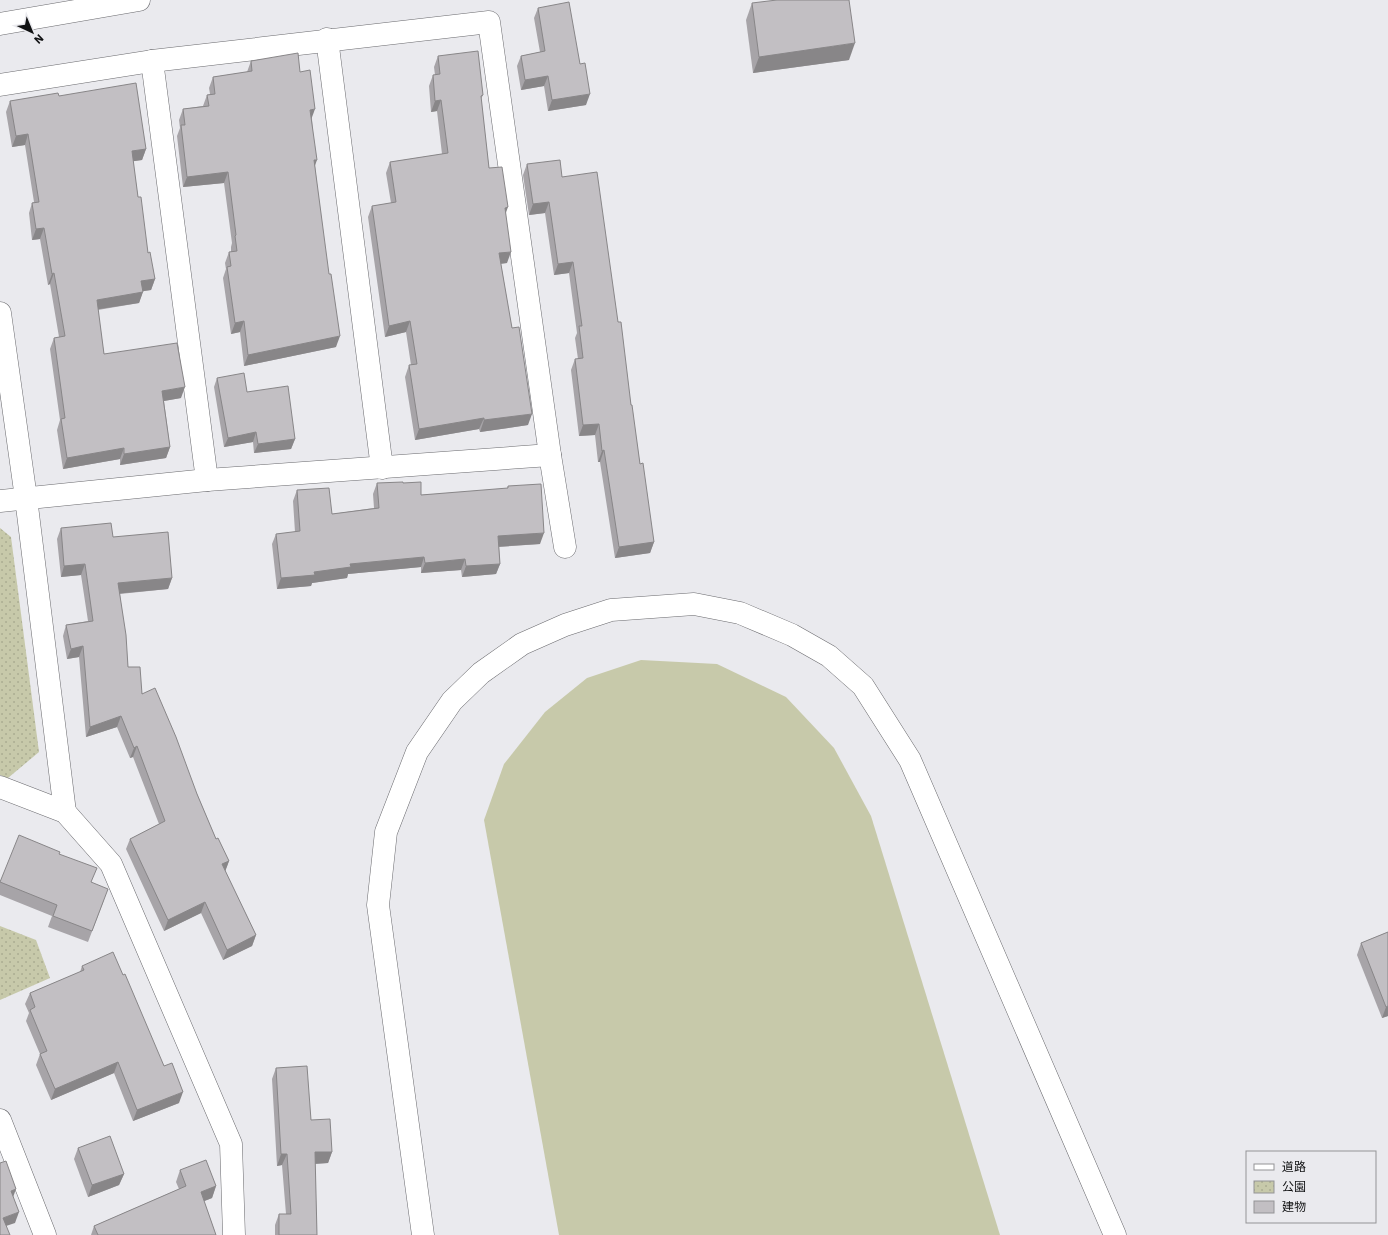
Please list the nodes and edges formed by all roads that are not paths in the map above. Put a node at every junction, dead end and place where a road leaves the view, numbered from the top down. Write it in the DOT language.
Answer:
graph roads {
  1 [pos="139,0"];
  2 [pos="0,24"];
  3 [pos="327,40"];
  4 [pos="152,61"];
  5 [pos="0,85"];
  6 [pos="0,313"];
  7 [pos="550,455"];
  8 [pos="382,468"];
  9 [pos="207,480"];
  10 [pos="26,498"];
  11 [pos="0,501"];
  12 [pos="565,547"];
  13 [pos="0,786"];
  14 [pos="65,812"];
  15 [pos="0,1120"];
  16 [pos="44,1235"];
  17 [pos="234,1235"];
  18 [pos="423,1235"];
  19 [pos="1115,1235"];
  1 -- 2 [label="street"];
  3 -- 4 [label="street"];
  3 -- 7 [label="street"];
  3 -- 8 [label="street"];
  4 -- 5 [label="street"];
  4 -- 9 [label="street"];
  6 -- 10 [label="street"];
  7 -- 8 [label="street"];
  7 -- 12 [label="street"];
  8 -- 9 [label="street"];
  9 -- 10 [label="street"];
  10 -- 11 [label="street"];
  10 -- 14 [label="street"];
  13 -- 14 [label="street"];
  14 -- 17 [label="street"];
  15 -- 16 [label="street"];
  18 -- 19 [label="street"];
}
